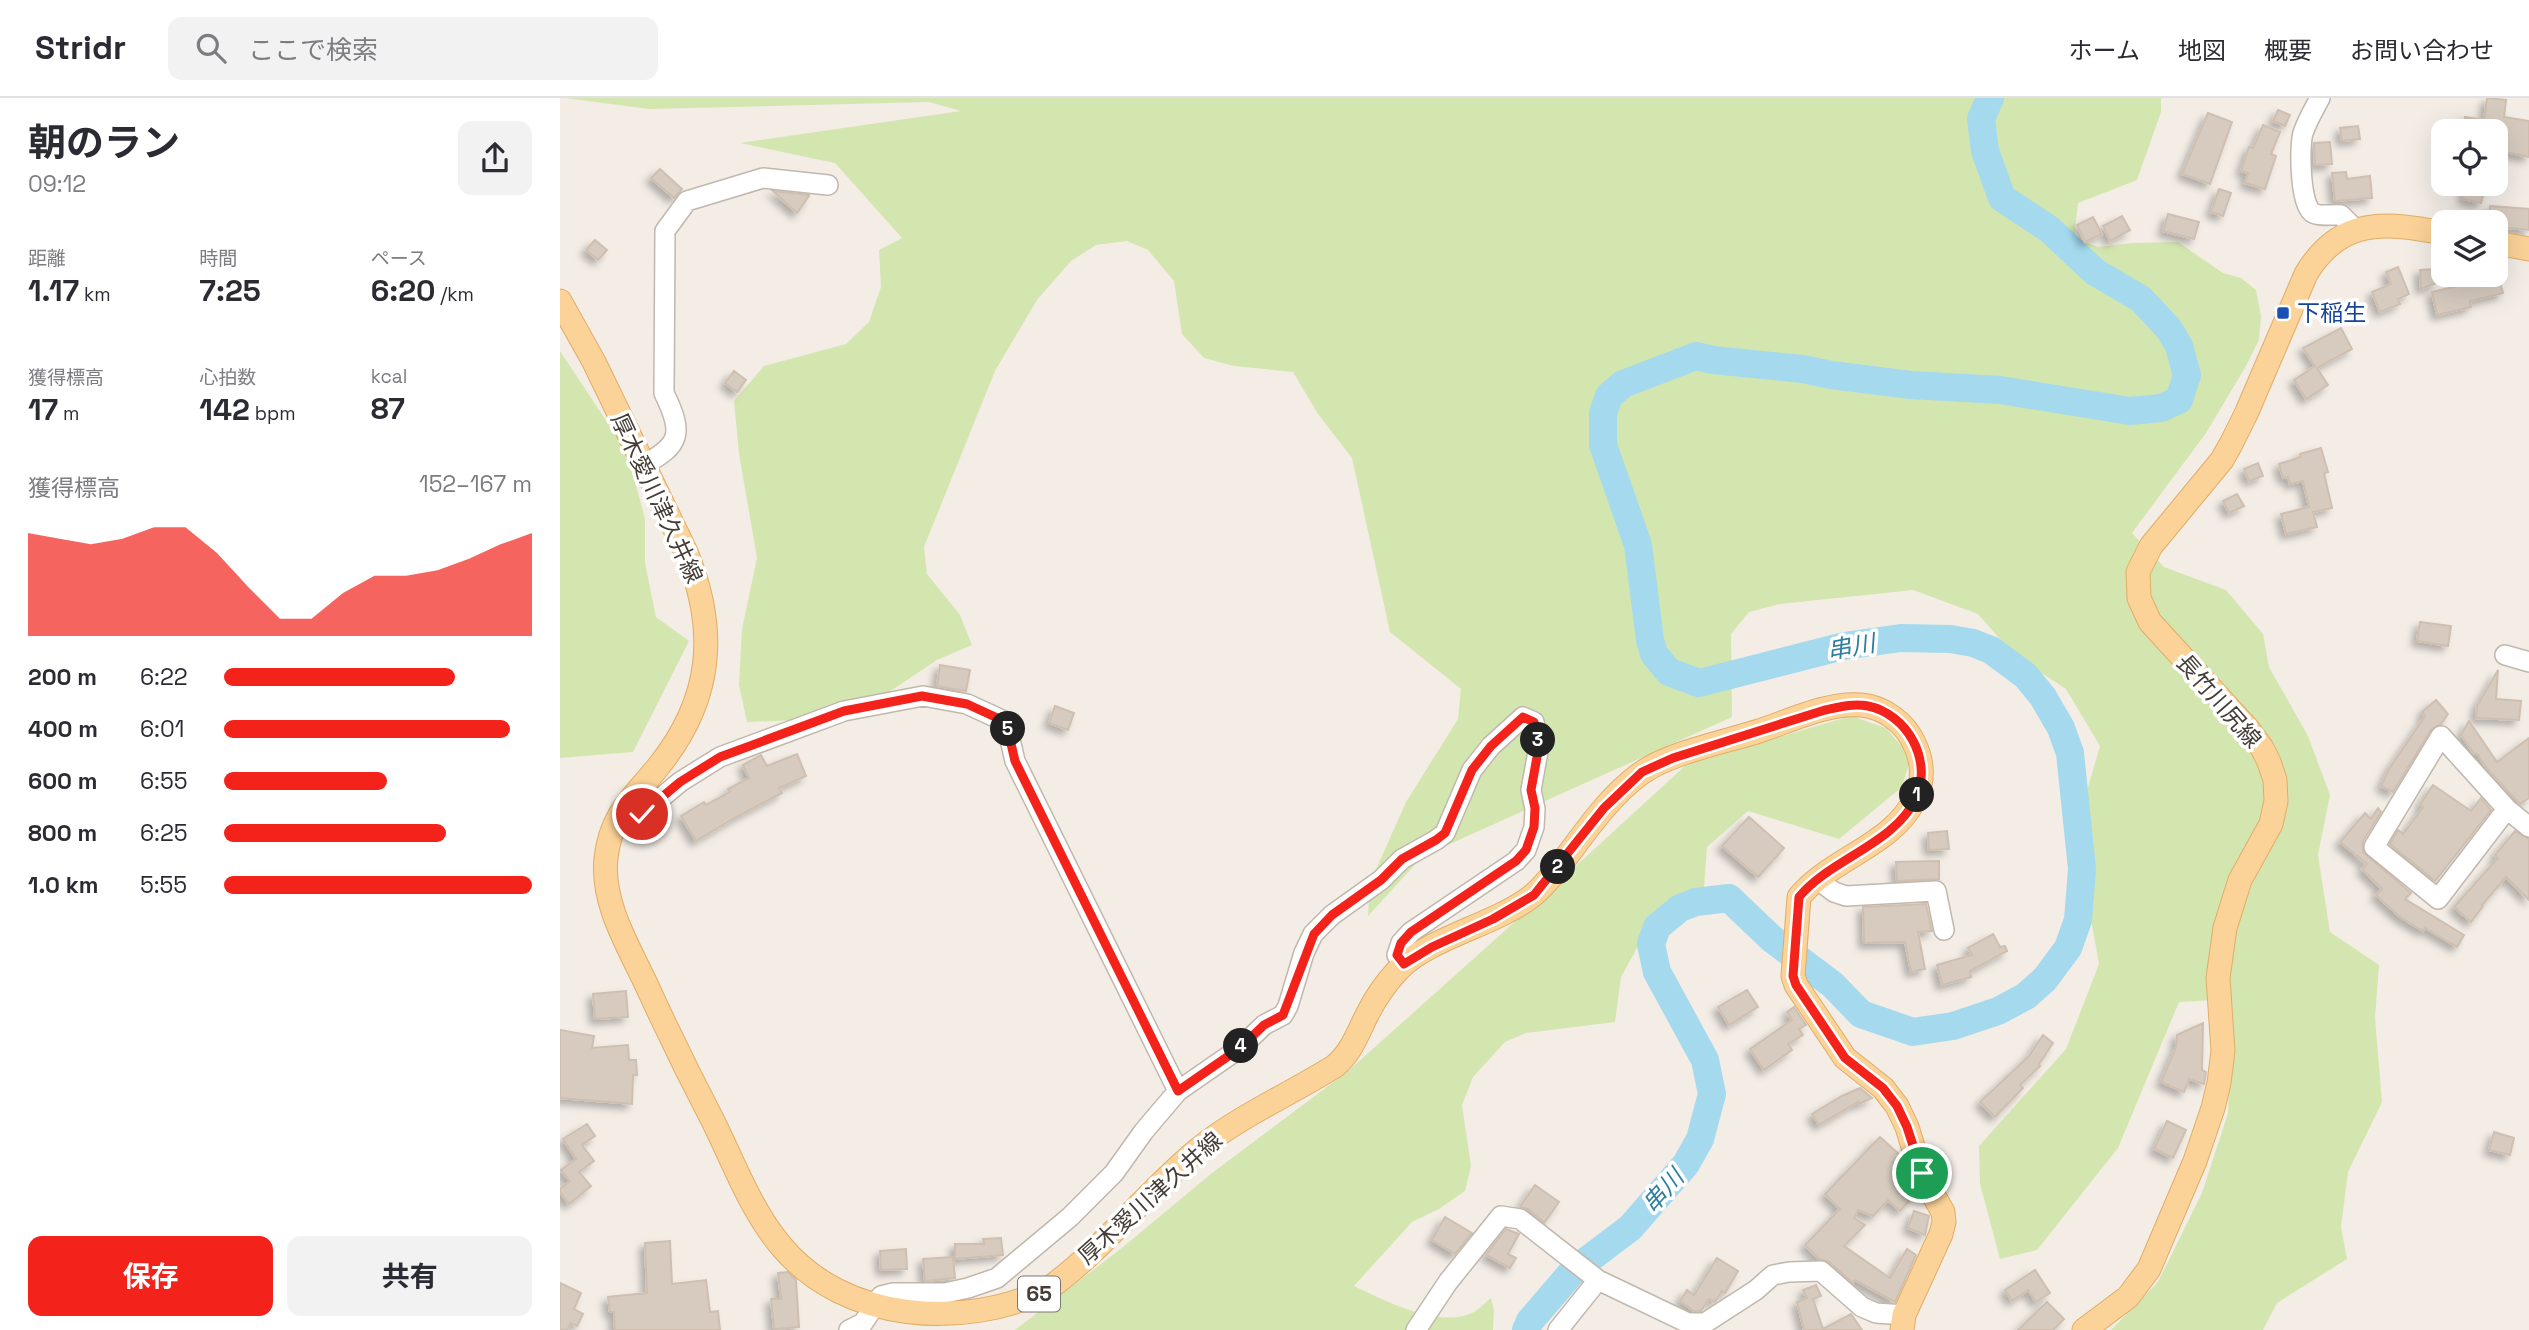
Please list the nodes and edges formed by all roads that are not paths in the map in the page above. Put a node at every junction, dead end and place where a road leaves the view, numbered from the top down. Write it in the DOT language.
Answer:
graph roads {
  1 [pos="2320,98"];
  2 [pos="828,185"];
  3 [pos="2356,230"];
  4 [pos="2431,231"];
  5 [pos="2508,245"];
  6 [pos="2529,249"];
  7 [pos="560,301"];
  8 [pos="643,465"];
  9 [pos="2505,655"];
  10 [pos="2529,662"];
  11 [pos="2508,809"];
  12 [pos="619,814"];
  13 [pos="2529,827"];
  14 [pos="1817,879"];
  15 [pos="1944,930"];
  16 [pos="1404,964"];
  17 [pos="1178,1091"];
  18 [pos="1598,1280"];
  19 [pos="872,1310"];
  20 [pos="1903,1323"];
  21 [pos="849,1330"];
  22 [pos="1416,1330"];
  23 [pos="1558,1330"];
  24 [pos="2084,1330"];
  1 -- 3 [label="street"];
  2 -- 8 [label="street"];
  3 -- 4 [label="main road, 長竹川尻線"];
  3 -- 24 [label="main road, 長竹川尻線"];
  5 -- 6 [label="main road"];
  7 -- 8 [label="main road, 厚木愛川津久井線 / 65"];
  8 -- 12 [label="main road, 厚木愛川津久井線 / 65"];
  9 -- 10 [label="street"];
  11 -- 11 [label="street"];
  11 -- 13 [label="street"];
  12 -- 17 [label="street"];
  12 -- 19 [label="main road, 厚木愛川津久井線 / 65"];
  14 -- 15 [label="street"];
  14 -- 16 [label="main road, 厚木愛川津久井線 / 65"];
  14 -- 20 [label="main road, 厚木愛川津久井線 / 65"];
  16 -- 17 [label="street"];
  16 -- 19 [label="main road, 厚木愛川津久井線 / 65"];
  17 -- 19 [label="street"];
  18 -- 20 [label="street"];
  18 -- 22 [label="street"];
  18 -- 23 [label="street"];
  19 -- 21 [label="street"];
}
